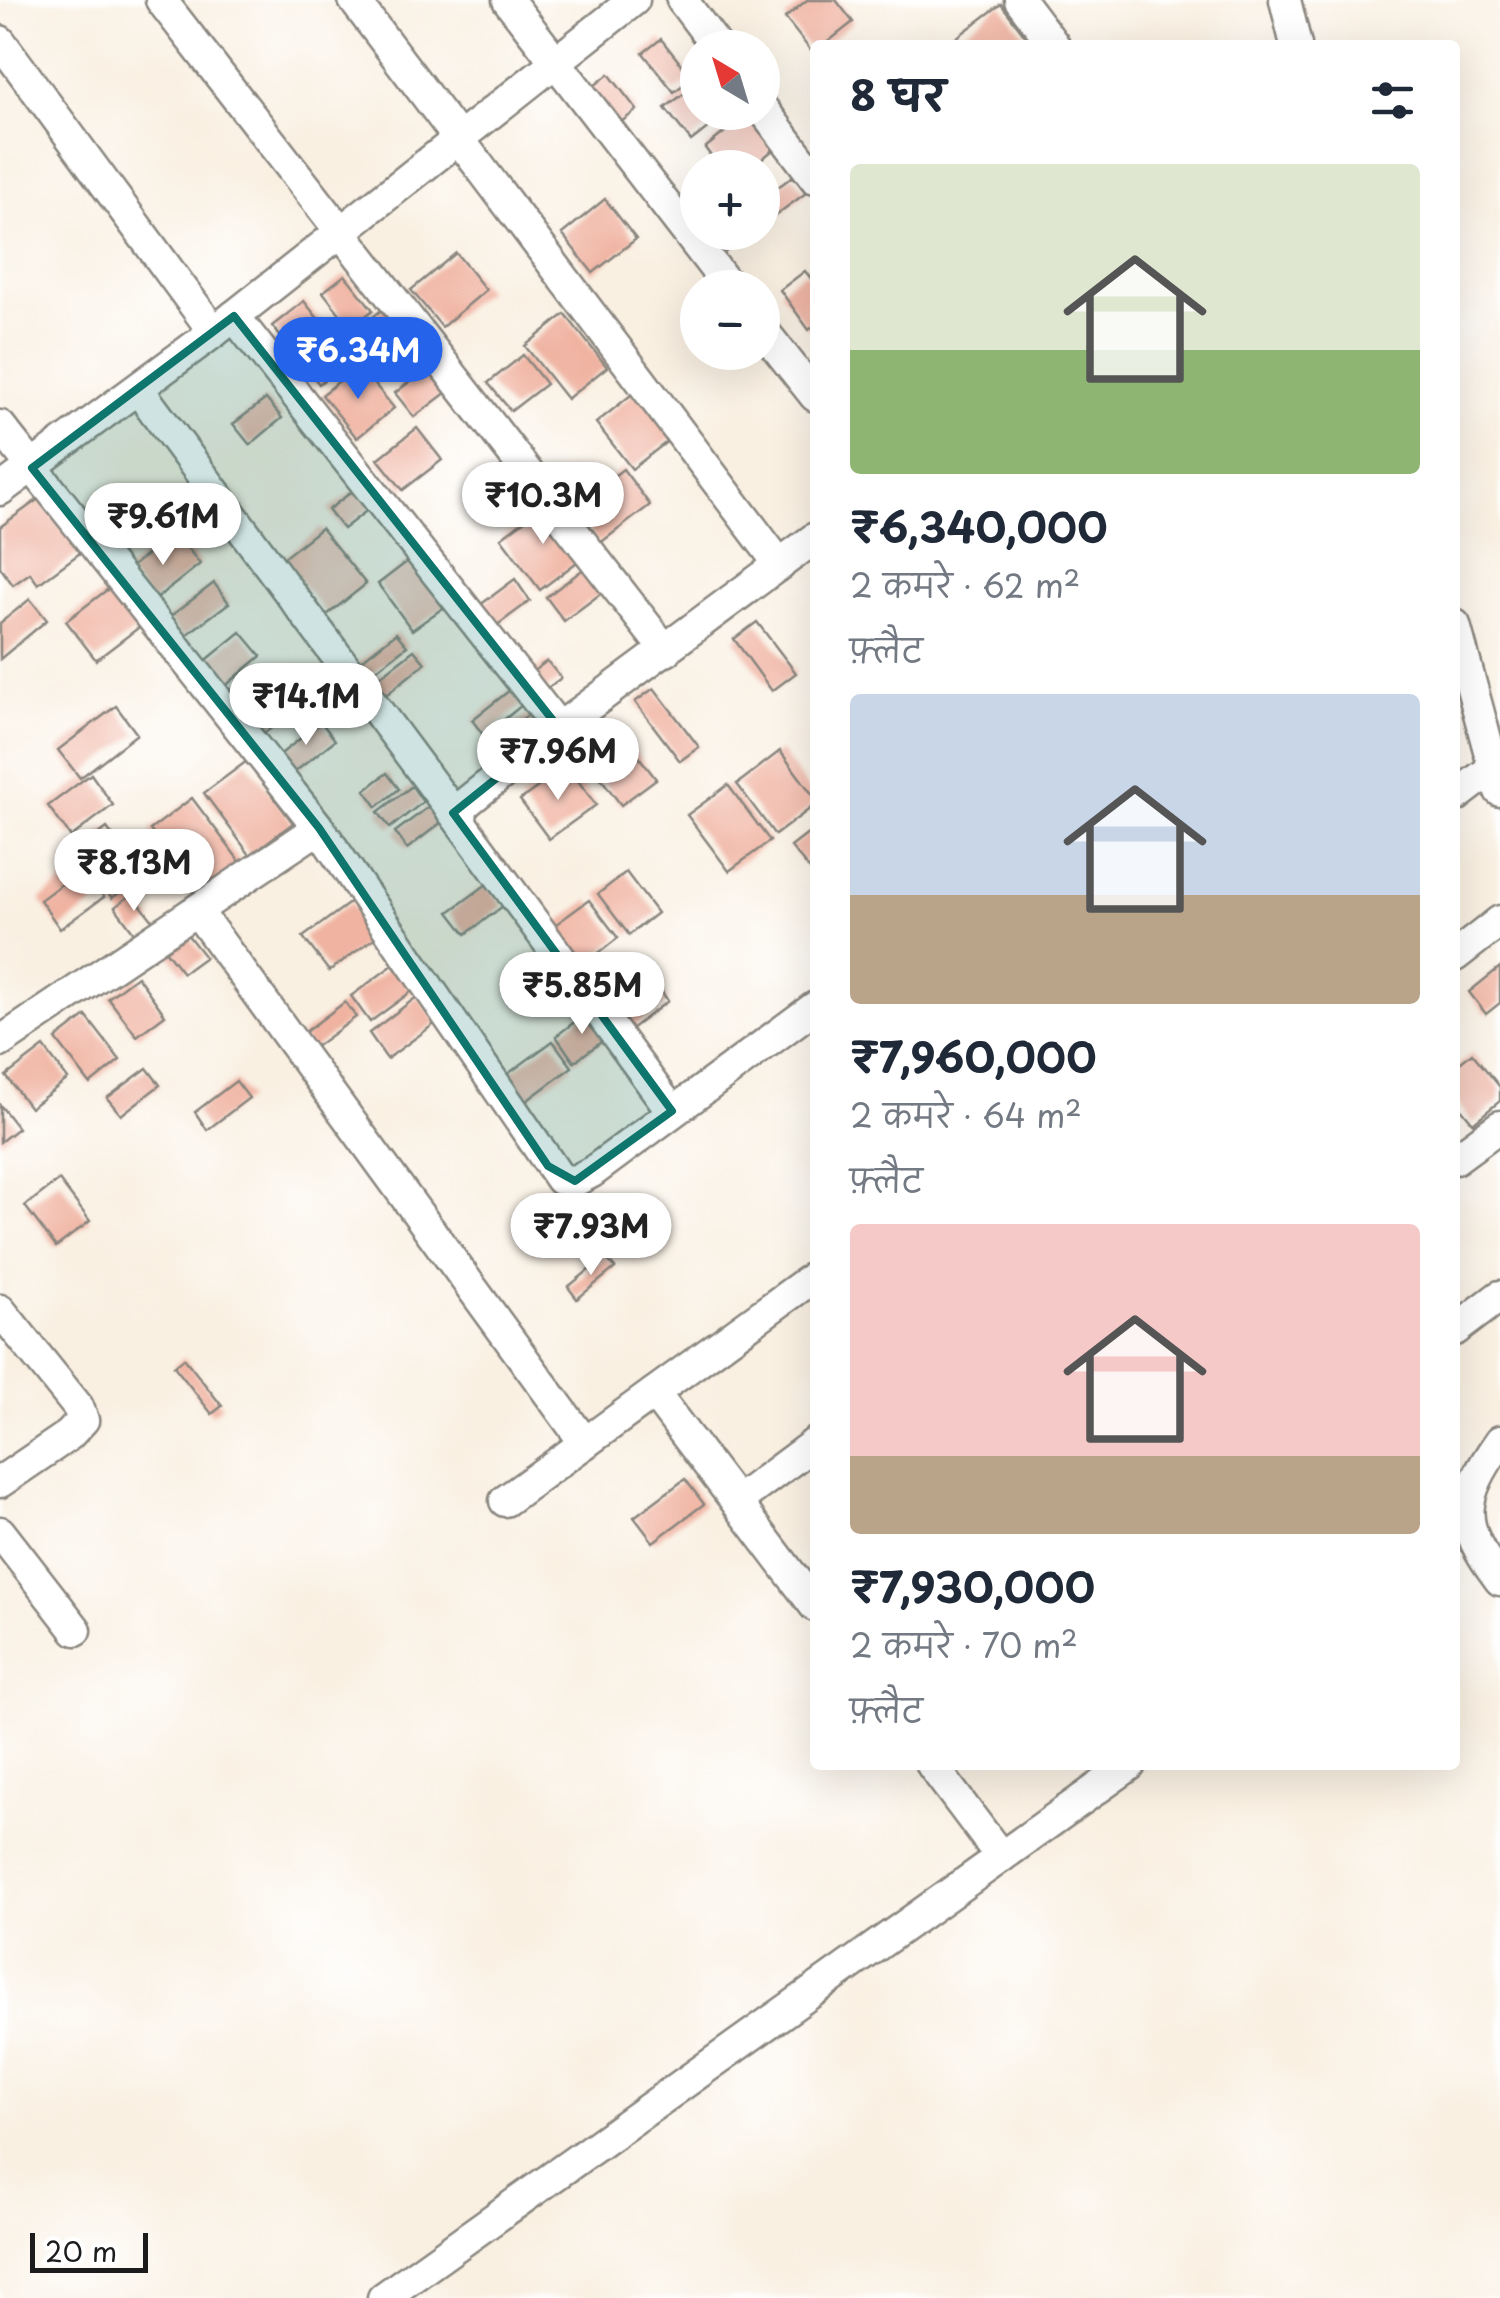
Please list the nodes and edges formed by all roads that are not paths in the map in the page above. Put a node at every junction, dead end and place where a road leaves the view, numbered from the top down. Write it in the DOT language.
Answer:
graph roads {
  1 [pos="162,0"];
  2 [pos="354,0"];
  3 [pos="508,0"];
  4 [pos="634,0"];
  5 [pos="682,0"];
  6 [pos="1020,0"];
  7 [pos="1285,0"];
  8 [pos="704,30"];
  9 [pos="1050,40"];
  10 [pos="1295,40"];
  11 [pos="0,41"];
  12 [pos="555,63"];
  13 [pos="779,130"];
  14 [pos="460,138"];
  15 [pos="810,171"];
  16 [pos="340,232"];
  17 [pos="716,270"];
  18 [pos="224,324"];
  19 [pos="780,352"];
  20 [pos="138,390"];
  21 [pos="810,390"];
  22 [pos="0,426"];
  23 [pos="32,468"];
  24 [pos="0,490"];
  25 [pos="810,542"];
  26 [pos="780,565"];
  27 [pos="1460,642"];
  28 [pos="666,651"];
  29 [pos="559,728"];
  30 [pos="1495,759"];
  31 [pos="1460,793"];
  32 [pos="460,823"];
  33 [pos="319,828"];
  34 [pos="197,911"];
  35 [pos="1500,921"];
  36 [pos="1460,952"];
  37 [pos="810,1011"];
  38 [pos="0,1042"];
  39 [pos="672,1111"];
  40 [pos="1500,1126"];
  41 [pos="1460,1155"];
  42 [pos="810,1280"];
  43 [pos="1500,1296"];
  44 [pos="0,1310"];
  45 [pos="1460,1326"];
  46 [pos="654,1393"];
  47 [pos="1500,1440"];
  48 [pos="585,1443"];
  49 [pos="810,1447"];
  50 [pos="0,1482"];
  51 [pos="737,1501"];
  52 [pos="505,1502"];
  53 [pos="1461,1529"];
  54 [pos="0,1532"];
  55 [pos="1500,1580"];
  56 [pos="810,1599"];
  57 [pos="76,1630"];
  58 [pos="936,1770"];
  59 [pos="1123,1770"];
  60 [pos="1001,1857"];
  61 [pos="384,2298"];
  1 -- 16 [label="street"];
  2 -- 14 [label="street"];
  3 -- 12 [label="street"];
  4 -- 12 [label="street"];
  5 -- 8 [label="street"];
  6 -- 9 [label="street"];
  7 -- 10 [label="street"];
  11 -- 18 [label="street"];
  12 -- 14 [label="street"];
  12 -- 17 [label="street"];
  13 -- 15 [label="street"];
  14 -- 16 [label="street"];
  14 -- 26 [label="street"];
  16 -- 18 [label="street"];
  16 -- 28 [label="street"];
  18 -- 20 [label="street"];
  18 -- 29 [label="street"];
  19 -- 21 [label="street"];
  20 -- 23 [label="street"];
  20 -- 32 [label="street"];
  22 -- 23 [label="street"];
  23 -- 24 [label="street"];
  23 -- 33 [label="street"];
  25 -- 26 [label="street"];
  26 -- 28 [label="street"];
  27 -- 30 [label="street"];
  28 -- 29 [label="street"];
  29 -- 32 [label="street"];
  30 -- 31 [label="street"];
  32 -- 39 [label="street"];
  33 -- 34 [label="street"];
  33 -- 39 [label="street"];
  34 -- 38 [label="street"];
  34 -- 48 [label="street"];
  35 -- 36 [label="street"];
  37 -- 39 [label="street"];
  40 -- 41 [label="street"];
  42 -- 46 [label="street"];
  43 -- 45 [label="street"];
  44 -- 50 [label="street"];
  46 -- 48 [label="street"];
  46 -- 51 [label="street"];
  47 -- 53 [label="street"];
  48 -- 52 [label="street"];
  49 -- 51 [label="street"];
  51 -- 56 [label="street"];
  53 -- 55 [label="street"];
  54 -- 57 [label="street"];
  58 -- 60 [label="street"];
  59 -- 60 [label="street"];
  60 -- 61 [label="street"];
}
